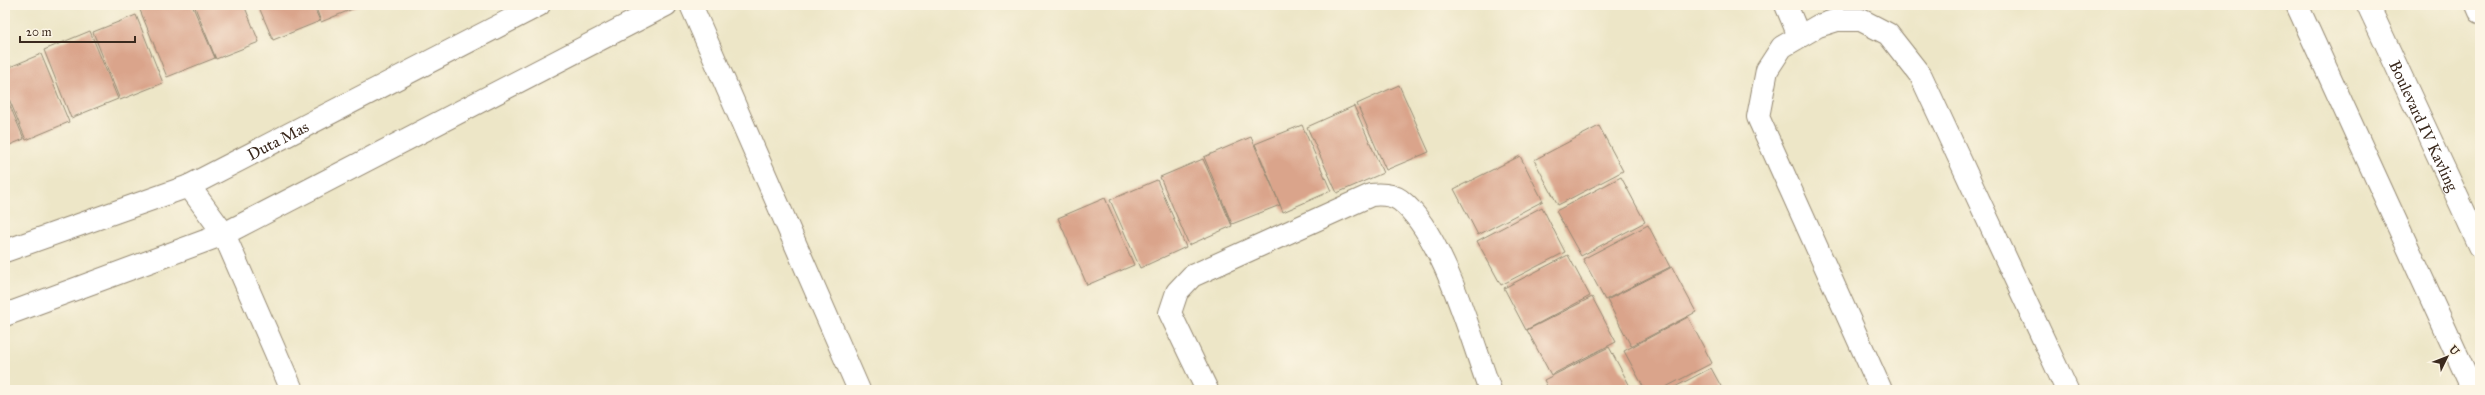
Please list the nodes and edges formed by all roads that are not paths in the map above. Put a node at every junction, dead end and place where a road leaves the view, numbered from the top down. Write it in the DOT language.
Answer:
graph roads {
  1 [pos="539,5"];
  2 [pos="666,5"];
  3 [pos="690,5"];
  4 [pos="1786,5"];
  5 [pos="2297,5"];
  6 [pos="2368,5"];
  7 [pos="2477,5"];
  8 [pos="2480,12"];
  9 [pos="1799,36"];
  10 [pos="189,186"];
  11 [pos="224,234"];
  12 [pos="2480,246"];
  13 [pos="5,251"];
  14 [pos="5,315"];
  15 [pos="292,390"];
  16 [pos="859,390"];
  17 [pos="1207,390"];
  18 [pos="1490,390"];
  19 [pos="1881,390"];
  20 [pos="2067,390"];
  21 [pos="2473,390"];
  1 -- 10 [label="street, Duta Mas"];
  2 -- 11 [label="street"];
  3 -- 16 [label="street"];
  4 -- 9 [label="street"];
  5 -- 21 [label="street"];
  6 -- 12 [label="street, Boulevard IV Kavling"];
  7 -- 8 [label="street"];
  9 -- 19 [label="street"];
  9 -- 20 [label="street"];
  10 -- 11 [label="street"];
  10 -- 13 [label="street, Duta Mas"];
  11 -- 14 [label="street"];
  11 -- 15 [label="street"];
  17 -- 18 [label="street"];
}
